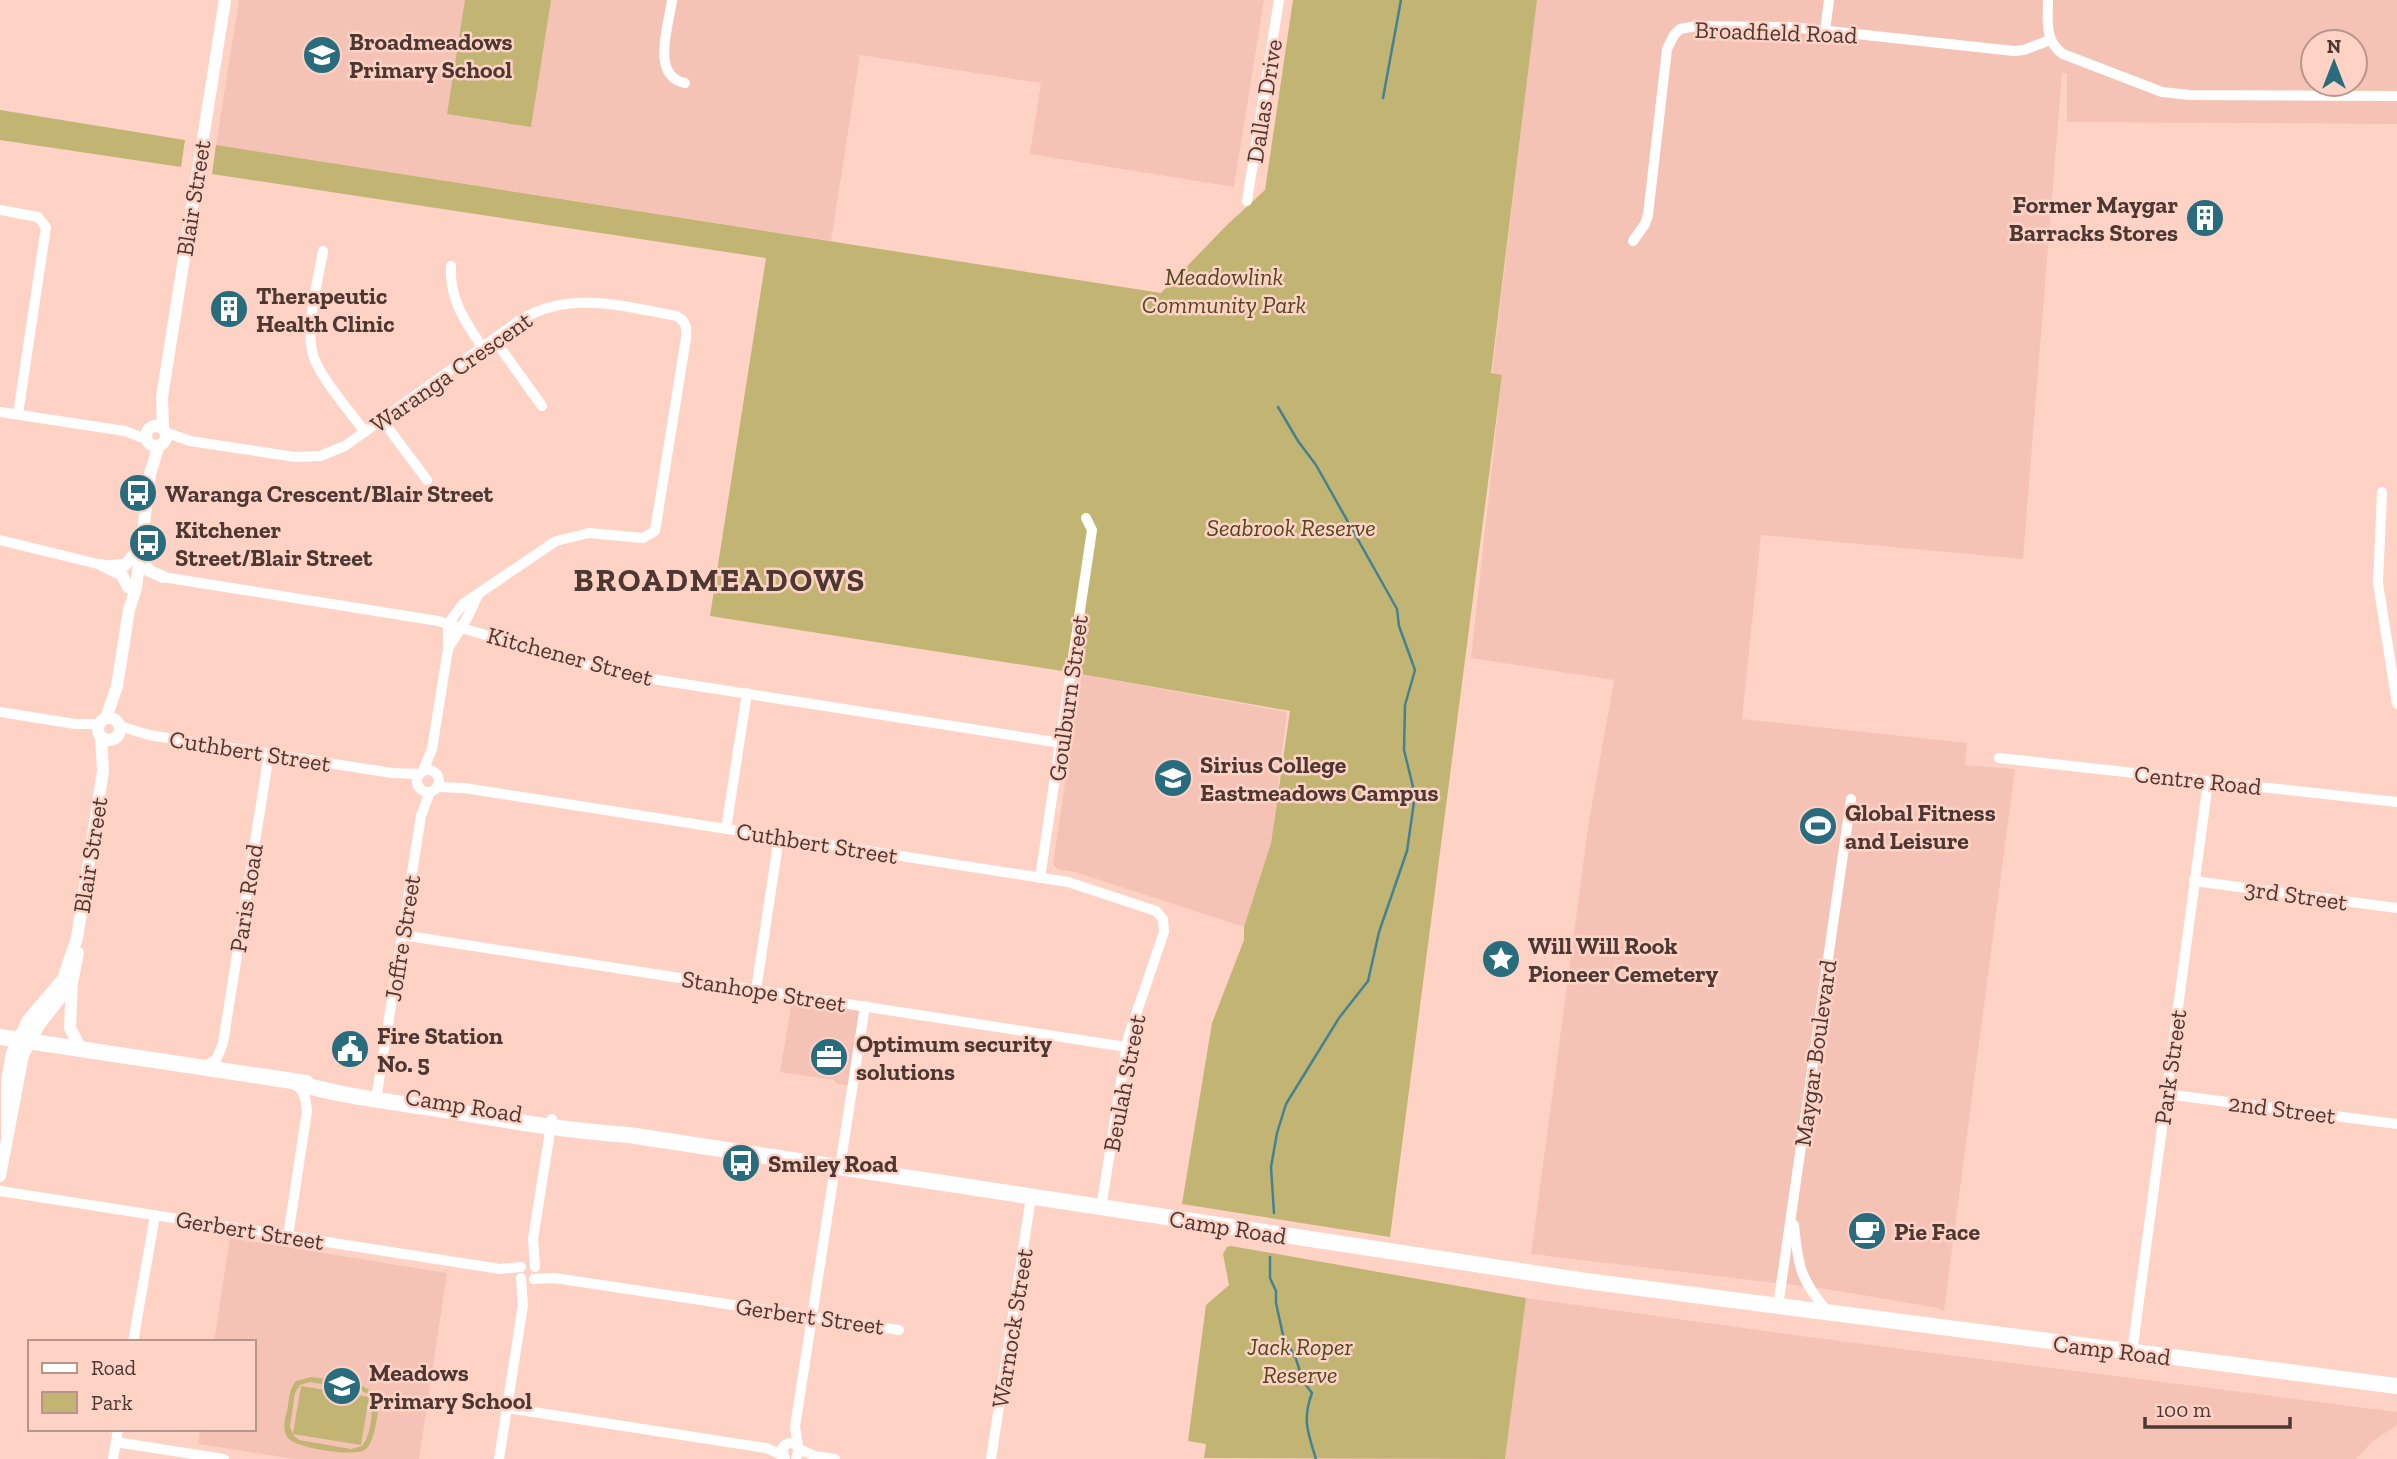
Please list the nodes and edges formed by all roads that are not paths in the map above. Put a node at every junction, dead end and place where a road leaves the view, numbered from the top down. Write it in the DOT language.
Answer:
graph roads {
  1 [pos="225,0"];
  2 [pos="672,0"];
  3 [pos="1279,0"];
  4 [pos="1829,0"];
  5 [pos="2048,0"];
  6 [pos="1825,30"];
  7 [pos="2050,40"];
  8 [pos="685,83"];
  9 [pos="2397,96"];
  10 [pos="1247,201"];
  11 [pos="0,210"];
  12 [pos="1633,242"];
  13 [pos="323,251"];
  14 [pos="451,266"];
  15 [pos="494,339"];
  16 [pos="482,347"];
  17 [pos="542,406"];
  18 [pos="0,412"];
  19 [pos="18,414"];
  20 [pos="382,419"];
  21 [pos="365,432"];
  22 [pos="155,436"];
  23 [pos="427,480"];
  24 [pos="2382,492"];
  25 [pos="1086,518"];
  26 [pos="0,540"];
  27 [pos="136,556"];
  28 [pos="102,565"];
  29 [pos="163,577"];
  30 [pos="132,587"];
  31 [pos="478,595"];
  32 [pos="448,624"];
  33 [pos="461,627"];
  34 [pos="448,649"];
  35 [pos="747,694"];
  36 [pos="2397,704"];
  37 [pos="0,712"];
  38 [pos="109,729"];
  39 [pos="1061,743"];
  40 [pos="269,754"];
  41 [pos="1999,758"];
  42 [pos="427,781"];
  43 [pos="2208,782"];
  44 [pos="1851,799"];
  45 [pos="2397,802"];
  46 [pos="726,829"];
  47 [pos="779,837"];
  48 [pos="1040,878"];
  49 [pos="2194,881"];
  50 [pos="2397,908"];
  51 [pos="1163,919"];
  52 [pos="402,935"];
  53 [pos="77,938"];
  54 [pos="72,983"];
  55 [pos="756,990"];
  56 [pos="865,1006"];
  57 [pos="0,1037"];
  58 [pos="24,1040"];
  59 [pos="223,1043"];
  60 [pos="1126,1047"];
  61 [pos="81,1049"];
  62 [pos="204,1068"];
  63 [pos="234,1073"];
  64 [pos="297,1083"];
  65 [pos="323,1090"];
  66 [pos="2166,1094"];
  67 [pos="377,1096"];
  68 [pos="307,1111"];
  69 [pos="551,1123"];
  70 [pos="2397,1124"];
  71 [pos="838,1167"];
  72 [pos="0,1176"];
  73 [pos="0,1191"];
  74 [pos="1031,1197"];
  75 [pos="1101,1208"];
  76 [pos="1793,1208"];
  77 [pos="155,1215"];
  78 [pos="288,1236"];
  79 [pos="528,1273"];
  80 [pos="1778,1306"];
  81 [pos="1827,1311"];
  82 [pos="813,1317"];
  83 [pos="899,1330"];
  84 [pos="133,1340"];
  85 [pos="2132,1353"];
  86 [pos="2397,1386"];
  87 [pos="507,1408"];
  88 [pos="795,1427"];
  89 [pos="118,1431"];
  90 [pos="116,1442"];
  91 [pos="798,1453"];
  92 [pos="784,1454"];
  93 [pos="113,1459"];
  94 [pos="224,1459"];
  95 [pos="499,1459"];
  96 [pos="835,1459"];
  97 [pos="991,1459"];
  1 -- 22 [label="street, Blair Street"];
  2 -- 8 [label="street"];
  3 -- 10 [label="street, Dallas Drive"];
  4 -- 6 [label="street"];
  5 -- 7 [label="street"];
  6 -- 7 [label="street, Broadfield Road"];
  6 -- 12 [label="street, Broadfield Road"];
  7 -- 9 [label="street"];
  11 -- 19 [label="street"];
  13 -- 21 [label="street"];
  14 -- 16 [label="street"];
  15 -- 16 [label="street, Waranga Crescent"];
  15 -- 17 [label="street"];
  15 -- 31 [label="street, Waranga Crescent"];
  16 -- 20 [label="street, Waranga Crescent"];
  18 -- 19 [label="street, Waranga Crescent"];
  19 -- 22 [label="street, Waranga Crescent"];
  20 -- 21 [label="street, Waranga Crescent"];
  20 -- 23 [label="street"];
  21 -- 22 [label="street, Waranga Crescent"];
  22 -- 27 [label="street, Blair Street"];
  24 -- 36 [label="street"];
  25 -- 39 [label="street, Goulburn Street"];
  26 -- 28 [label="street"];
  27 -- 28 [label="street"];
  27 -- 29 [label="street"];
  27 -- 30 [label="street, Blair Street"];
  28 -- 30 [label="street"];
  29 -- 30 [label="street"];
  29 -- 32 [label="street, Kitchener Street"];
  30 -- 38 [label="street, Blair Street"];
  31 -- 32 [label="street, Waranga Crescent"];
  31 -- 33 [label="street, Waranga Crescent"];
  32 -- 33 [label="street, Kitchener Street"];
  32 -- 34 [label="street, Joffre Street"];
  33 -- 34 [label="street, Joffre Street"];
  33 -- 35 [label="street, Kitchener Street"];
  34 -- 42 [label="street, Joffre Street"];
  35 -- 39 [label="street, Kitchener Street"];
  35 -- 46 [label="street"];
  37 -- 38 [label="street, Cuthbert Street"];
  38 -- 40 [label="street, Cuthbert Street"];
  38 -- 53 [label="street, Blair Street"];
  39 -- 48 [label="street, Goulburn Street"];
  40 -- 42 [label="street, Cuthbert Street"];
  40 -- 59 [label="street, Paris Road"];
  41 -- 43 [label="street, Centre Road"];
  42 -- 46 [label="street, Cuthbert Street"];
  42 -- 52 [label="street, Joffre Street"];
  43 -- 45 [label="street, Centre Road"];
  43 -- 49 [label="street, Park Street"];
  44 -- 76 [label="street, Maygar Boulevard"];
  46 -- 47 [label="street, Cuthbert Street"];
  47 -- 48 [label="street, Cuthbert Street"];
  47 -- 55 [label="street"];
  48 -- 51 [label="street, Cuthbert Street"];
  49 -- 50 [label="street, 3rd Street"];
  49 -- 66 [label="street, Park Street"];
  51 -- 60 [label="street, Beulah Street"];
  52 -- 55 [label="street, Stanhope Street"];
  52 -- 67 [label="street, Joffre Street"];
  53 -- 54 [label="street, Blair Street"];
  53 -- 58 [label="street, Blair Street"];
  54 -- 58 [label="street, Blair Street"];
  54 -- 61 [label="street, Blair Street"];
  55 -- 56 [label="street, Stanhope Street"];
  56 -- 60 [label="street, Stanhope Street"];
  56 -- 71 [label="street"];
  57 -- 58 [label="main road, Camp Road"];
  58 -- 61 [label="main road, Camp Road"];
  58 -- 72 [label="street"];
  59 -- 62 [label="street, Paris Road"];
  59 -- 63 [label="street, Paris Road"];
  60 -- 75 [label="street, Beulah Street"];
  61 -- 62 [label="main road, Camp Road"];
  62 -- 63 [label="main road, Camp Road"];
  63 -- 64 [label="main road, Camp Road"];
  64 -- 65 [label="main road, Camp Road"];
  64 -- 67 [label="main road, Camp Road"];
  64 -- 68 [label="street"];
  65 -- 67 [label="main road, Camp Road"];
  65 -- 68 [label="street"];
  66 -- 70 [label="street, 2nd Street"];
  66 -- 85 [label="street, Park Street"];
  67 -- 69 [label="main road, Camp Road"];
  68 -- 78 [label="street"];
  69 -- 71 [label="main road, Camp Road"];
  69 -- 79 [label="street"];
  71 -- 74 [label="main road, Camp Road"];
  71 -- 82 [label="street"];
  73 -- 77 [label="street, Gerbert Street"];
  74 -- 75 [label="main road, Camp Road"];
  74 -- 97 [label="street, Warnock Street"];
  75 -- 80 [label="main road, Camp Road"];
  76 -- 80 [label="street, Maygar Boulevard"];
  76 -- 81 [label="street"];
  77 -- 78 [label="street, Gerbert Street"];
  77 -- 84 [label="street"];
  78 -- 79 [label="street, Gerbert Street"];
  79 -- 82 [label="street, Gerbert Street"];
  79 -- 87 [label="street"];
  80 -- 81 [label="main road, Camp Road"];
  81 -- 85 [label="main road, Camp Road"];
  82 -- 83 [label="street, Gerbert Street"];
  82 -- 88 [label="street"];
  85 -- 86 [label="main road, Camp Road"];
  87 -- 92 [label="street"];
  87 -- 95 [label="street"];
  88 -- 91 [label="street"];
  88 -- 92 [label="street"];
  89 -- 90 [label="street"];
  90 -- 93 [label="street"];
  90 -- 94 [label="street"];
  91 -- 92 [label="street"];
  91 -- 96 [label="street"];
}
